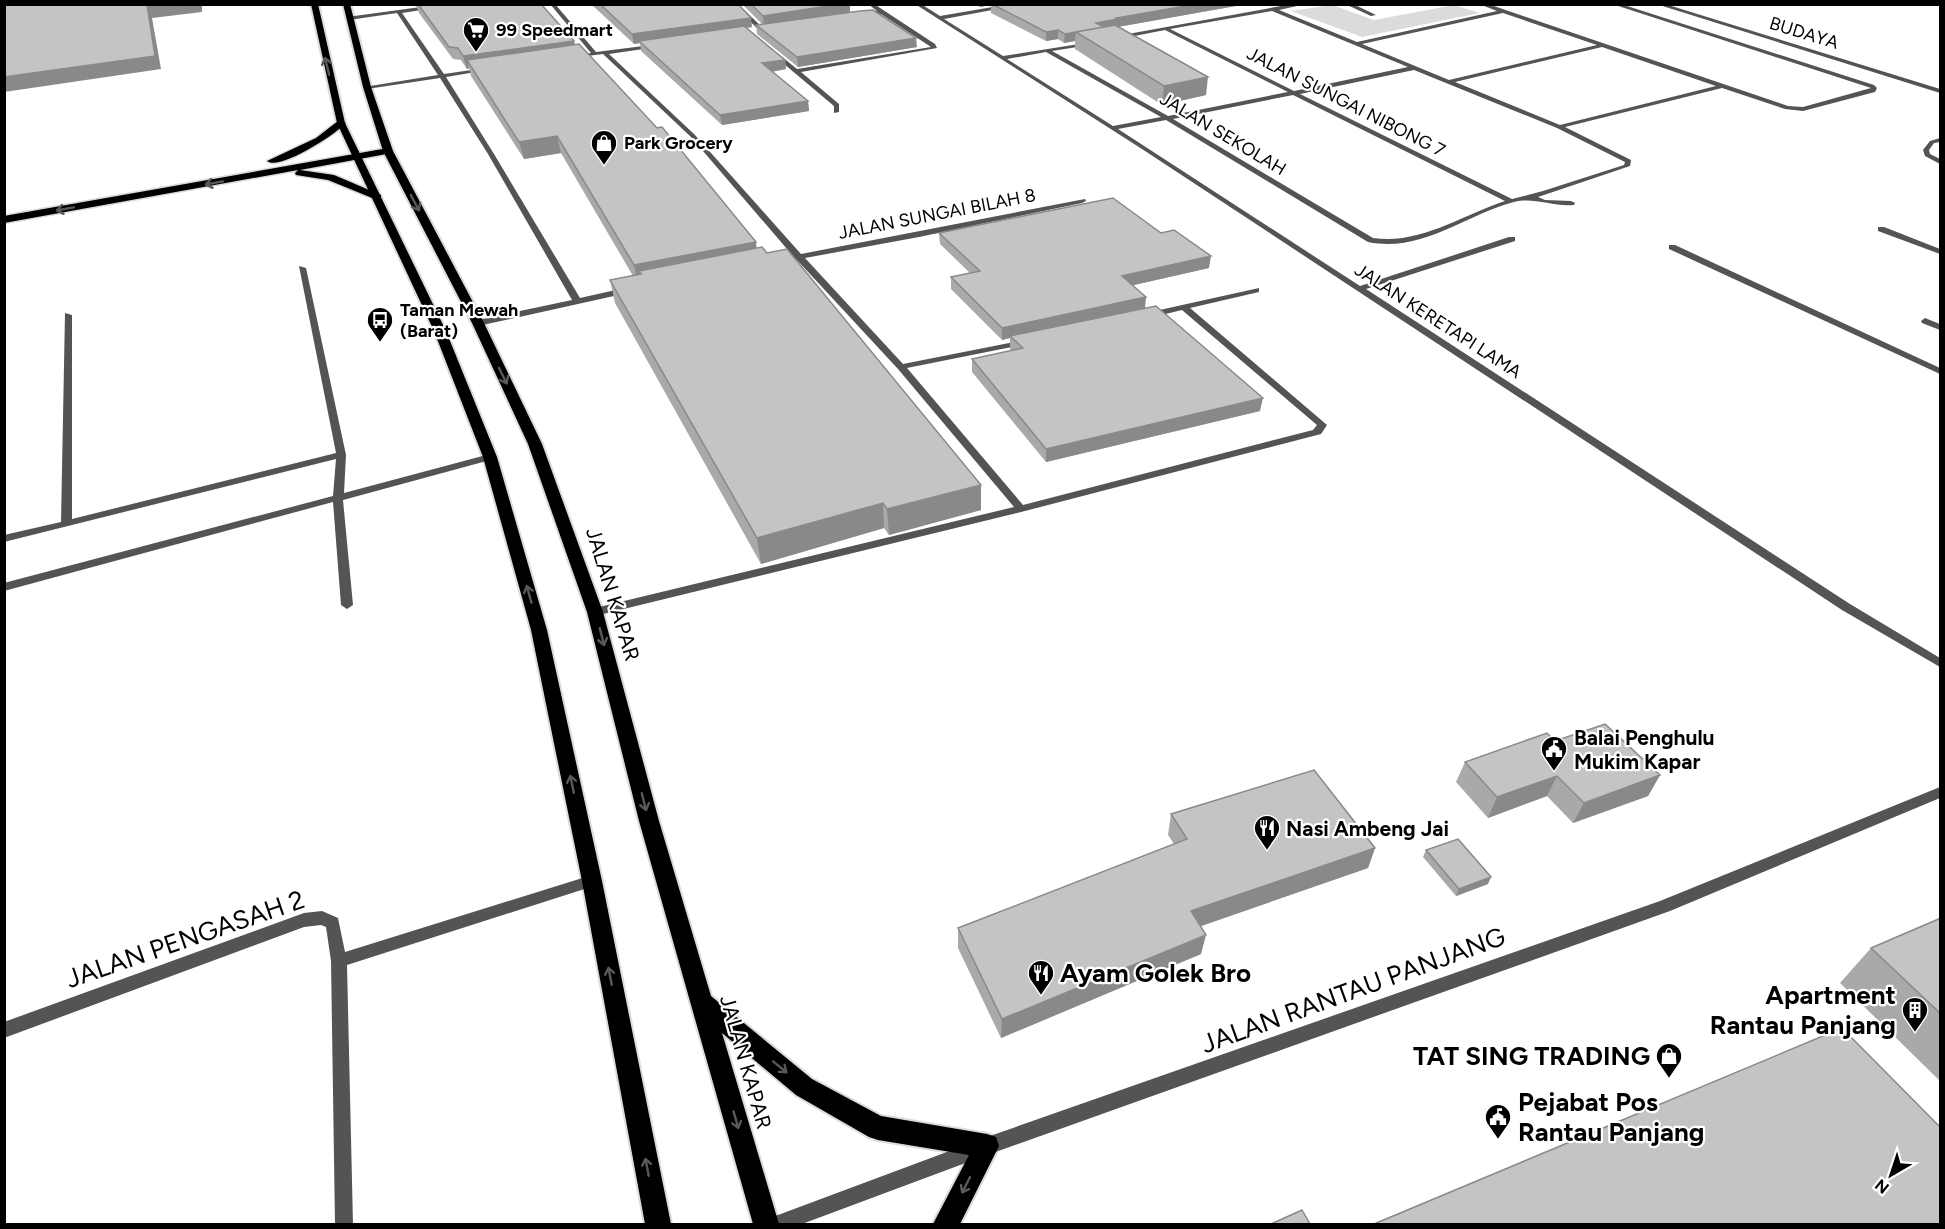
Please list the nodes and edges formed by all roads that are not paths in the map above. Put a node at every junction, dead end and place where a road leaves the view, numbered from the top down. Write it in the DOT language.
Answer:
graph roads {
  1 [pos="314,4"];
  2 [pos="345,4"];
  3 [pos="459,4"];
  4 [pos="552,4"];
  5 [pos="734,4"];
  6 [pos="870,4"];
  7 [pos="917,4"];
  8 [pos="1022,4"];
  9 [pos="1304,4"];
  10 [pos="1347,4"];
  11 [pos="1481,4"];
  12 [pos="1614,4"];
  13 [pos="1658,4"];
  14 [pos="1274,10"];
  15 [pos="1504,11"];
  16 [pos="399,12"];
  17 [pos="882,12"];
  18 [pos="1373,15"];
  19 [pos="849,17"];
  20 [pos="349,18"];
  21 [pos="938,18"];
  22 [pos="772,28"];
  23 [pos="1167,30"];
  24 [pos="1112,38"];
  25 [pos="1102,40"];
  26 [pos="668,43"];
  27 [pos="1356,44"];
  28 [pos="764,45"];
  29 [pos="1600,46"];
  30 [pos="1048,51"];
  31 [pos="604,52"];
  32 [pos="596,54"];
  33 [pos="565,58"];
  34 [pos="1002,58"];
  35 [pos="496,68"];
  36 [pos="1414,68"];
  37 [pos="796,71"];
  38 [pos="444,76"];
  39 [pos="1448,82"];
  40 [pos="367,87"];
  41 [pos="1720,87"];
  42 [pos="1941,91"];
  43 [pos="1296,93"];
  44 [pos="836,112"];
  45 [pos="1166,117"];
  46 [pos="341,123"];
  47 [pos="1559,127"];
  48 [pos="1112,128"];
  49 [pos="1941,140"];
  50 [pos="352,146"];
  51 [pos="386,146"];
  52 [pos="358,157"];
  53 [pos="1941,162"];
  54 [pos="272,166"];
  55 [pos="377,197"];
  56 [pos="1532,197"];
  57 [pos="1082,201"];
  58 [pos="1511,201"];
  59 [pos="1571,202"];
  60 [pos="28,203"];
  61 [pos="4,220"];
  62 [pos="1881,229"];
  63 [pos="1512,239"];
  64 [pos="1672,247"];
  65 [pos="1941,252"];
  66 [pos="799,256"];
  67 [pos="787,259"];
  68 [pos="303,268"];
  69 [pos="639,288"];
  70 [pos="1359,289"];
  71 [pos="1256,290"];
  72 [pos="577,301"];
  73 [pos="1184,308"];
  74 [pos="68,315"];
  75 [pos="1138,317"];
  76 [pos="1925,321"];
  77 [pos="478,323"];
  78 [pos="1941,327"];
  79 [pos="1037,339"];
  80 [pos="902,367"];
  81 [pos="1941,371"];
  82 [pos="341,455"];
  83 [pos="490,457"];
  84 [pos="338,498"];
  85 [pos="1021,509"];
  86 [pos="66,524"];
  87 [pos="4,539"];
  88 [pos="4,587"];
  89 [pos="347,605"];
  90 [pos="595,612"];
  91 [pos="1941,663"];
  92 [pos="1941,792"];
  93 [pos="592,881"];
  94 [pos="339,961"];
  95 [pos="703,1003"];
  96 [pos="4,1030"];
  97 [pos="987,1146"];
  98 [pos="344,1224"];
  99 [pos="658,1224"];
  100 [pos="766,1224"];
  101 [pos="778,1224"];
  102 [pos="946,1224"];
  46 -- 1 [label="highway, one-way"];
  2 -- 20 [label="highway, JALAN KAPAR"];
  3 -- 16 [label="street"];
  4 -- 32 [label="street"];
  5 -- 22 [label="street"];
  6 -- 17 [label="street"];
  7 -- 21 [label="street, JALAN KERETAPI LAMA"];
  8 -- 21 [label="street"];
  9 -- 14 [label="street"];
  10 -- 18 [label="street"];
  11 -- 15 [label="street"];
  12 -- 41 [label="street"];
  13 -- 42 [label="street, BUDAYA"];
  14 -- 23 [label="street"];
  14 -- 27 [label="street"];
  15 -- 27 [label="street"];
  15 -- 29 [label="street"];
  16 -- 20 [label="street"];
  16 -- 38 [label="street"];
  17 -- 19 [label="street"];
  17 -- 37 [label="street"];
  20 -- 40 [label="highway, JALAN KAPAR"];
  21 -- 34 [label="street, JALAN KERETAPI LAMA"];
  23 -- 24 [label="street"];
  23 -- 43 [label="street, JALAN SUNGAI NIBONG 7"];
  25 -- 30 [label="street"];
  26 -- 31 [label="street"];
  27 -- 36 [label="street"];
  28 -- 37 [label="street"];
  29 -- 39 [label="street"];
  29 -- 41 [label="street"];
  30 -- 34 [label="street"];
  30 -- 45 [label="street, JALAN SEKOLAH"];
  31 -- 32 [label="street"];
  31 -- 66 [label="street"];
  32 -- 33 [label="street"];
  34 -- 48 [label="street, JALAN KERETAPI LAMA"];
  35 -- 38 [label="street"];
  36 -- 39 [label="street"];
  36 -- 43 [label="street"];
  37 -- 44 [label="street"];
  38 -- 40 [label="street"];
  38 -- 72 [label="street"];
  39 -- 47 [label="street"];
  40 -- 51 [label="highway, JALAN KAPAR"];
  41 -- 47 [label="street"];
  43 -- 45 [label="street"];
  43 -- 58 [label="street, JALAN SUNGAI NIBONG 7"];
  45 -- 48 [label="street"];
  45 -- 58 [label="street, JALAN SEKOLAH"];
  46 -- 50 [label="highway"];
  46 -- 54 [label="highway"];
  47 -- 56 [label="street"];
  48 -- 70 [label="street, JALAN KERETAPI LAMA"];
  49 -- 53 [label="street"];
  50 -- 51 [label="highway"];
  50 -- 52 [label="highway"];
  50 -- 54 [label="highway"];
  51 -- 52 [label="highway"];
  51 -- 77 [label="highway, JALAN KAPAR, one-way"];
  52 -- 54 [label="highway"];
  52 -- 55 [label="highway"];
  54 -- 55 [label="highway"];
  54 -- 60 [label="highway"];
  54 -- 61 [label="highway, one-way"];
  55 -- 83 [label="highway"];
  56 -- 58 [label="street"];
  56 -- 59 [label="street"];
  57 -- 66 [label="street, JALAN SUNGAI BILAH 8"];
  62 -- 65 [label="street"];
  63 -- 70 [label="street"];
  64 -- 81 [label="street"];
  66 -- 67 [label="street, JALAN SUNGAI BILAH 8"];
  66 -- 80 [label="street"];
  68 -- 82 [label="street"];
  69 -- 72 [label="street"];
  70 -- 91 [label="street, JALAN KERETAPI LAMA"];
  71 -- 73 [label="street"];
  72 -- 77 [label="street"];
  73 -- 75 [label="street"];
  73 -- 85 [label="street"];
  74 -- 86 [label="street"];
  76 -- 78 [label="street"];
  77 -- 90 [label="highway, JALAN KAPAR, one-way"];
  79 -- 80 [label="street"];
  80 -- 85 [label="street"];
  82 -- 84 [label="street"];
  82 -- 86 [label="street"];
  83 -- 84 [label="street"];
  93 -- 83 [label="highway, one-way"];
  84 -- 88 [label="street"];
  84 -- 89 [label="street"];
  85 -- 90 [label="street"];
  86 -- 87 [label="street"];
  90 -- 95 [label="highway, JALAN KAPAR, one-way"];
  92 -- 97 [label="street, JALAN RANTAU PANJANG"];
  93 -- 94 [label="street"];
  99 -- 93 [label="highway, one-way"];
  94 -- 96 [label="street, JALAN PENGASAH 2"];
  94 -- 98 [label="street"];
  95 -- 97 [label="highway, one-way"];
  95 -- 100 [label="highway, JALAN KAPAR, one-way"];
  97 -- 101 [label="street, JALAN RANTAU PANJANG"];
  97 -- 102 [label="highway, one-way"];
}
